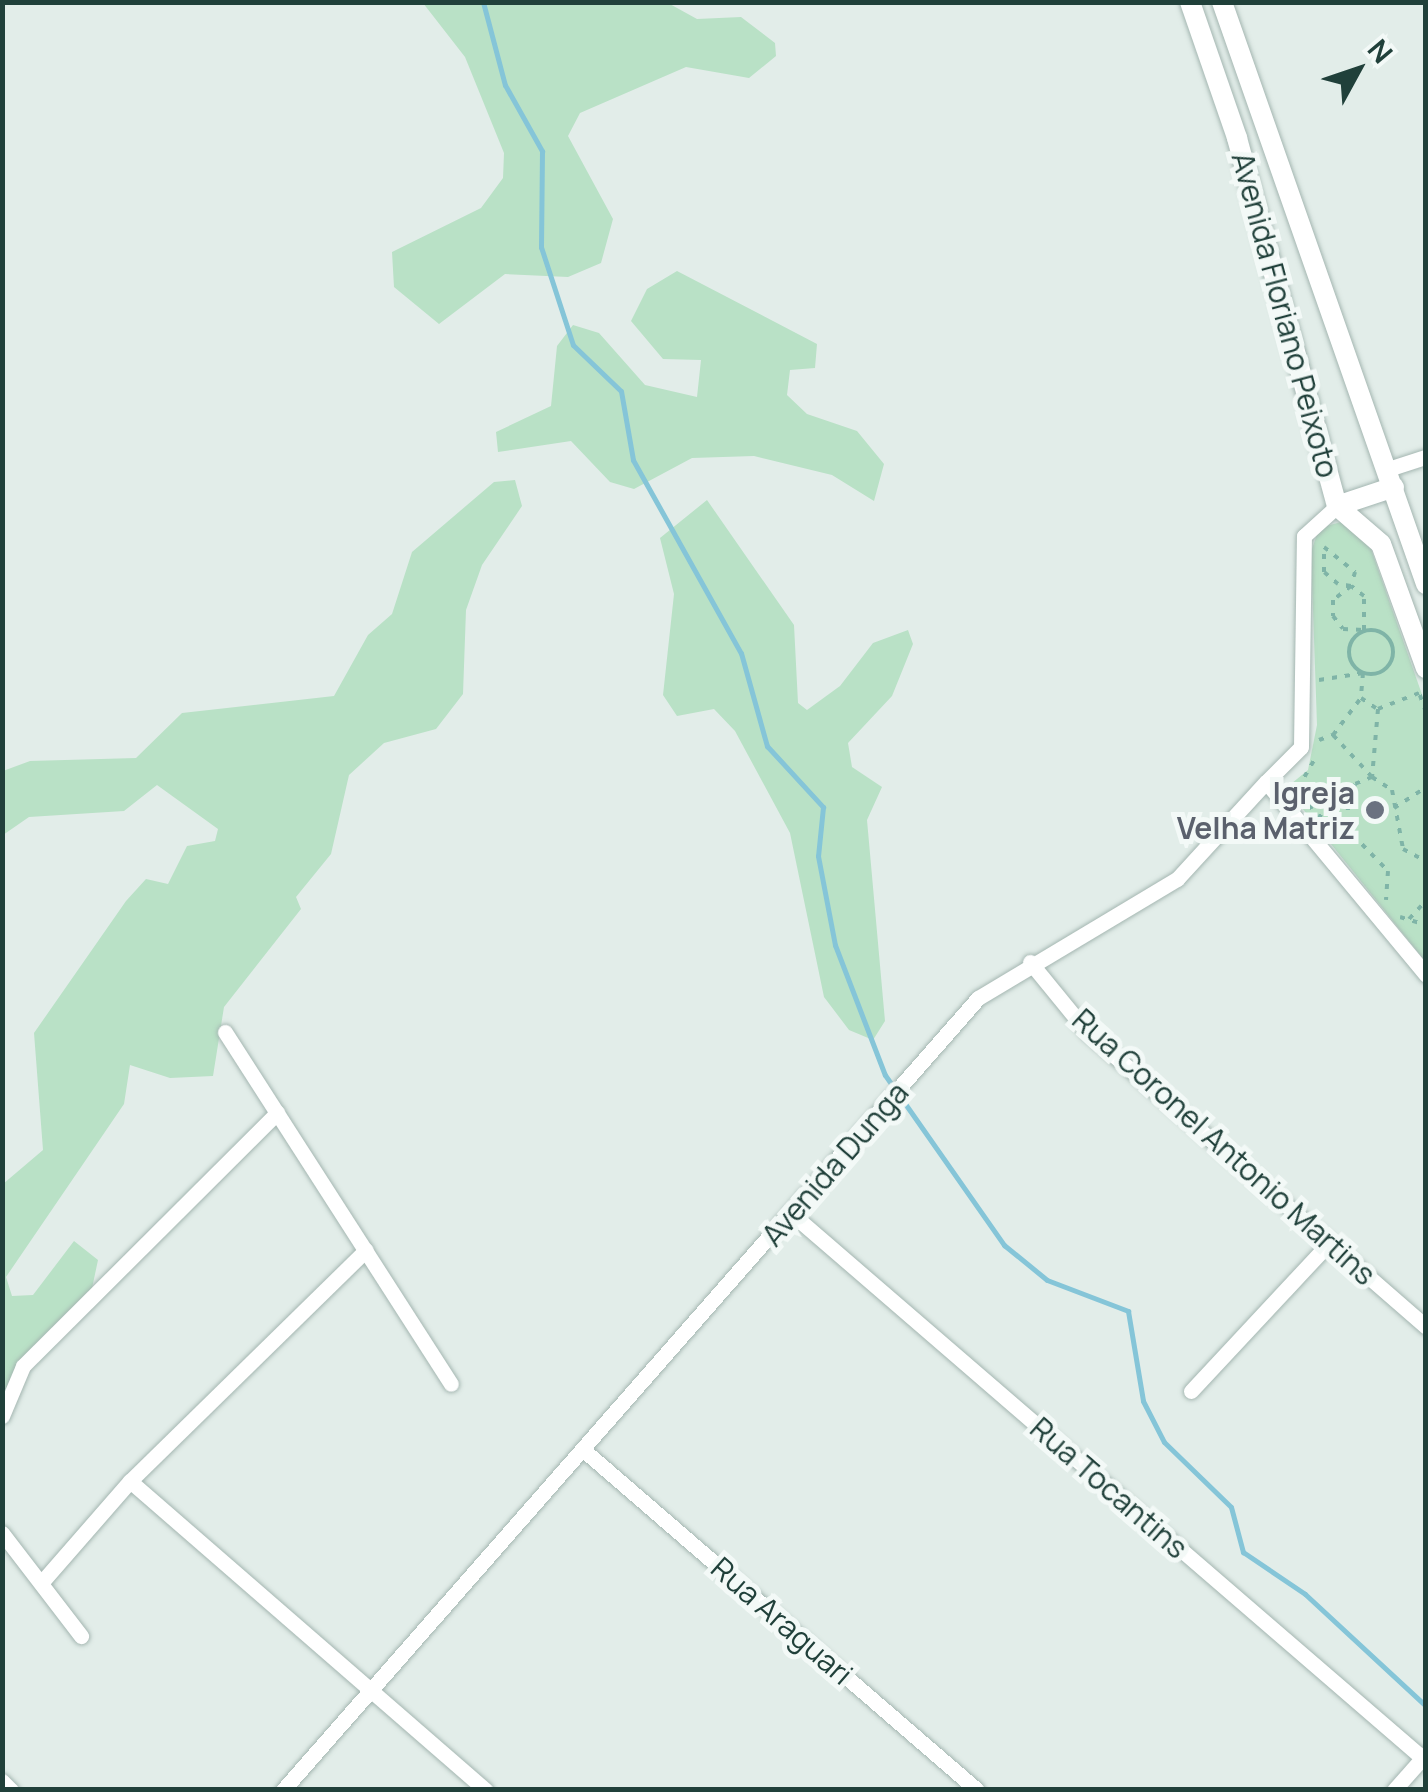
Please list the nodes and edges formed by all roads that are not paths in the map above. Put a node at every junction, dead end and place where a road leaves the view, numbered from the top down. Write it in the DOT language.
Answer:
graph roads {
  1 [pos="1190,2"];
  2 [pos="1222,2"];
  3 [pos="1266,127"];
  4 [pos="1237,138"];
  5 [pos="1426,457"];
  6 [pos="1391,478"];
  7 [pos="1337,506"];
  8 [pos="1426,584"];
  9 [pos="1426,668"];
  10 [pos="1266,782"];
  11 [pos="1030,962"];
  12 [pos="1426,975"];
  13 [pos="225,1032"];
  14 [pos="277,1113"];
  15 [pos="792,1214"];
  16 [pos="1329,1242"];
  17 [pos="366,1250"];
  18 [pos="1426,1327"];
  19 [pos="451,1384"];
  20 [pos="1191,1391"];
  21 [pos="2,1416"];
  22 [pos="587,1453"];
  23 [pos="130,1481"];
  24 [pos="2,1533"];
  25 [pos="41,1583"];
  26 [pos="81,1636"];
  27 [pos="370,1692"];
  28 [pos="1424,1758"];
  29 [pos="2,1781"];
  30 [pos="10,1790"];
  31 [pos="284,1790"];
  32 [pos="485,1790"];
  33 [pos="977,1790"];
  34 [pos="1394,1790"];
  1 -- 4 [label="street, Avenida Floriano Peixoto"];
  2 -- 3 [label="street, Avenida Floriano Peixoto"];
  3 -- 4 [label="street"];
  3 -- 6 [label="street, Avenida Floriano Peixoto"];
  4 -- 7 [label="street, Avenida Floriano Peixoto"];
  5 -- 6 [label="street"];
  6 -- 7 [label="street"];
  6 -- 8 [label="street, Avenida Floriano Peixoto"];
  7 -- 9 [label="street, Avenida Floriano Peixoto"];
  7 -- 10 [label="street, Avenida Dunga"];
  10 -- 11 [label="street, Avenida Dunga"];
  10 -- 12 [label="street"];
  11 -- 15 [label="street, Avenida Dunga"];
  11 -- 16 [label="street, Rua Coronel Antonio Martins"];
  13 -- 14 [label="street"];
  14 -- 17 [label="street"];
  14 -- 21 [label="street"];
  15 -- 22 [label="street, Avenida Dunga"];
  15 -- 28 [label="street, Rua Tocantins"];
  16 -- 18 [label="street, Rua Coronel Antonio Martins"];
  16 -- 20 [label="street"];
  17 -- 19 [label="street"];
  17 -- 23 [label="street"];
  22 -- 27 [label="street, Avenida Dunga"];
  22 -- 33 [label="street, Rua Araguari"];
  23 -- 25 [label="street"];
  23 -- 27 [label="street"];
  24 -- 25 [label="street"];
  25 -- 26 [label="street"];
  27 -- 31 [label="street, Avenida Dunga"];
  27 -- 32 [label="street"];
  28 -- 34 [label="street"];
  29 -- 30 [label="street"];
}
